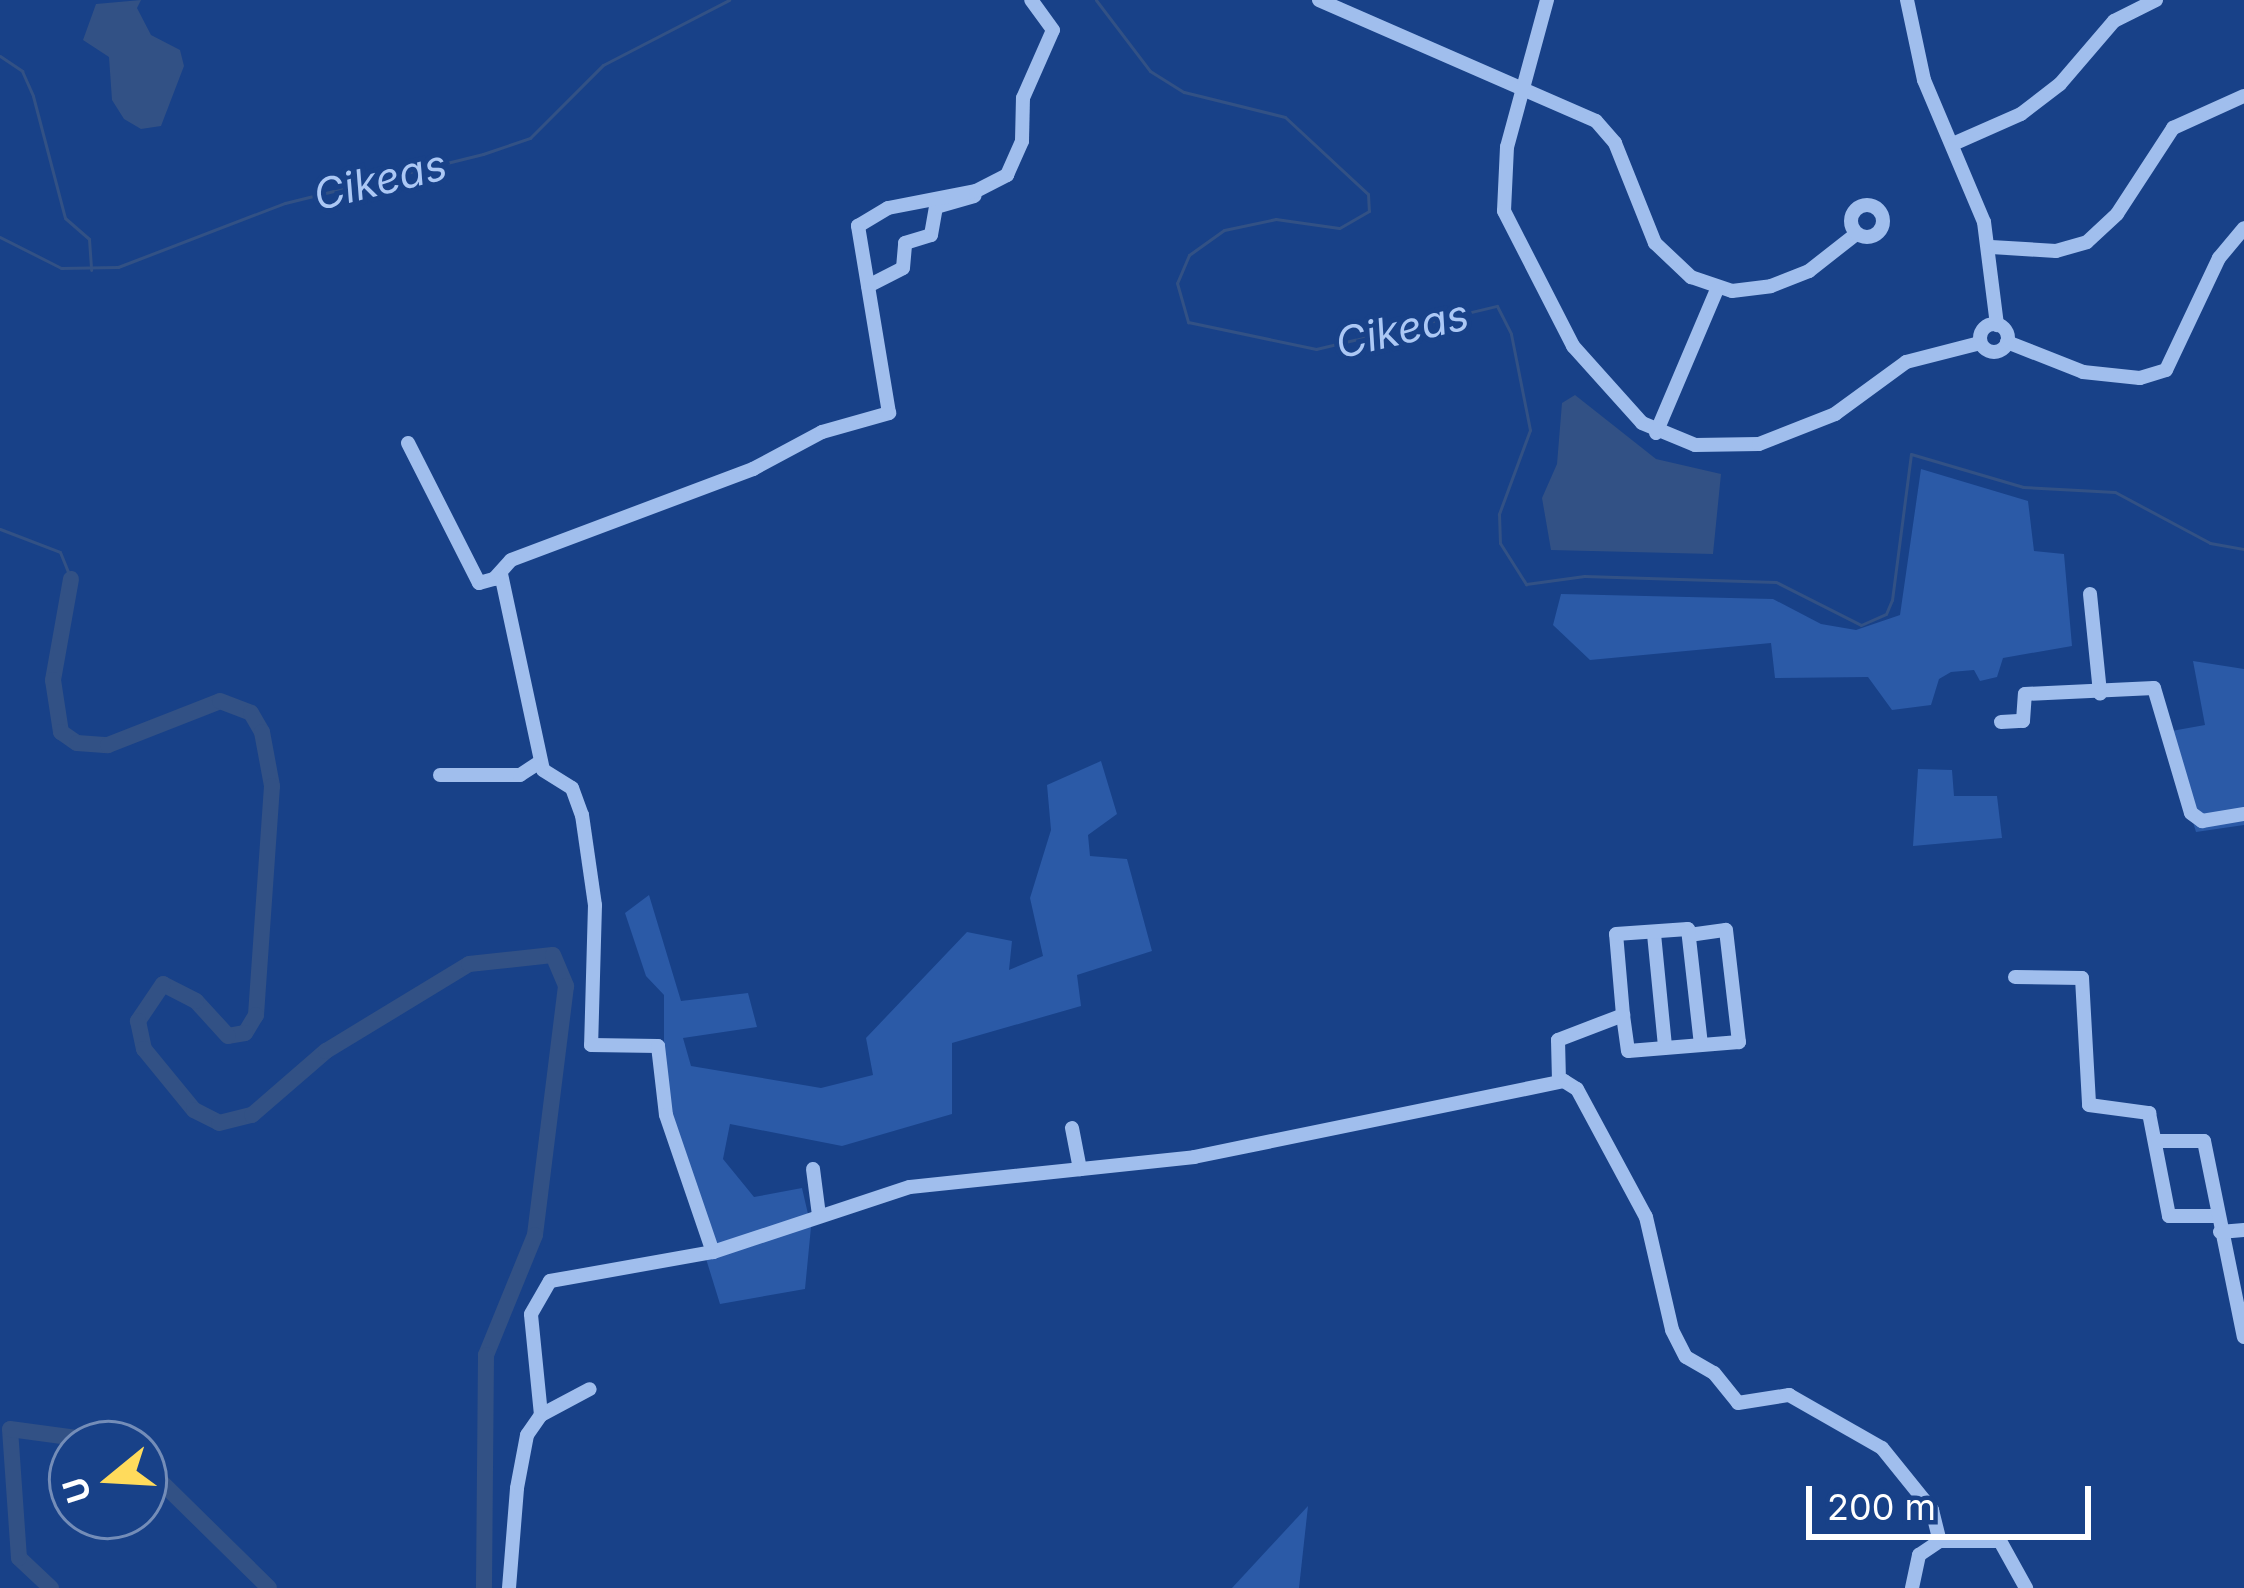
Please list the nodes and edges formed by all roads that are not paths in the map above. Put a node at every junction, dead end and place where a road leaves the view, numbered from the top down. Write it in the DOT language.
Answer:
graph roads {
  1 [pos="1031,0"];
  2 [pos="1319,0"];
  3 [pos="1547,0"];
  4 [pos="1907,0"];
  5 [pos="2156,0"];
  6 [pos="1522,88"];
  7 [pos="2244,97"];
  8 [pos="1953,144"];
  9 [pos="976,191"];
  10 [pos="2244,228"];
  11 [pos="1856,234"];
  12 [pos="1990,247"];
  13 [pos="868,286"];
  14 [pos="1717,289"];
  15 [pos="1997,325"];
  16 [pos="2007,342"];
  17 [pos="1980,343"];
  18 [pos="1656,433"];
  19 [pos="408,443"];
  20 [pos="501,574"];
  21 [pos="2090,594"];
  22 [pos="2100,693"];
  23 [pos="2001,722"];
  24 [pos="540,762"];
  25 [pos="440,775"];
  26 [pos="2244,814"];
  27 [pos="1654,934"];
  28 [pos="1689,935"];
  29 [pos="2015,977"];
  30 [pos="1624,1015"];
  31 [pos="1701,1045"];
  32 [pos="1665,1047"];
  33 [pos="1559,1081"];
  34 [pos="1072,1128"];
  35 [pos="2158,1141"];
  36 [pos="813,1169"];
  37 [pos="1080,1169"];
  38 [pos="819,1215"];
  39 [pos="2216,1216"];
  40 [pos="2244,1230"];
  41 [pos="2220,1232"];
  42 [pos="713,1252"];
  43 [pos="2237,1274"];
  44 [pos="2242,1312"];
  45 [pos="2244,1337"];
  46 [pos="590,1390"];
  47 [pos="541,1415"];
  48 [pos="1940,1541"];
  49 [pos="509,1588"];
  50 [pos="1912,1588"];
  51 [pos="2026,1588"];
  1 -- 9 [label="street"];
  2 -- 6 [label="street"];
  3 -- 6 [label="street"];
  4 -- 8 [label="street"];
  5 -- 8 [label="street"];
  6 -- 14 [label="street"];
  6 -- 18 [label="street"];
  7 -- 12 [label="street"];
  8 -- 12 [label="street"];
  9 -- 13 [label="street"];
  9 -- 13 [label="street"];
  10 -- 16 [label="street"];
  11 -- 14 [label="street"];
  12 -- 15 [label="street"];
  13 -- 20 [label="street"];
  14 -- 18 [label="street"];
  15 -- 16 [label="street"];
  15 -- 17 [label="street"];
  16 -- 17 [label="street"];
  17 -- 18 [label="street"];
  19 -- 20 [label="street"];
  20 -- 24 [label="street"];
  21 -- 22 [label="street"];
  22 -- 23 [label="street"];
  22 -- 26 [label="street"];
  24 -- 25 [label="street"];
  24 -- 42 [label="street"];
  27 -- 28 [label="street"];
  27 -- 30 [label="street"];
  27 -- 32 [label="street"];
  28 -- 31 [label="street"];
  28 -- 31 [label="street"];
  29 -- 35 [label="street"];
  30 -- 32 [label="street"];
  30 -- 33 [label="street"];
  31 -- 32 [label="street"];
  33 -- 37 [label="street"];
  33 -- 48 [label="street"];
  34 -- 37 [label="street"];
  35 -- 39 [label="street"];
  35 -- 39 [label="street"];
  36 -- 38 [label="street"];
  37 -- 38 [label="street"];
  38 -- 42 [label="street"];
  39 -- 41 [label="street"];
  40 -- 41 [label="street"];
  41 -- 43 [label="street"];
  42 -- 47 [label="street"];
  43 -- 44 [label="street"];
  44 -- 45 [label="street"];
  46 -- 47 [label="street"];
  47 -- 49 [label="street"];
  48 -- 50 [label="street"];
  48 -- 51 [label="street"];
}
